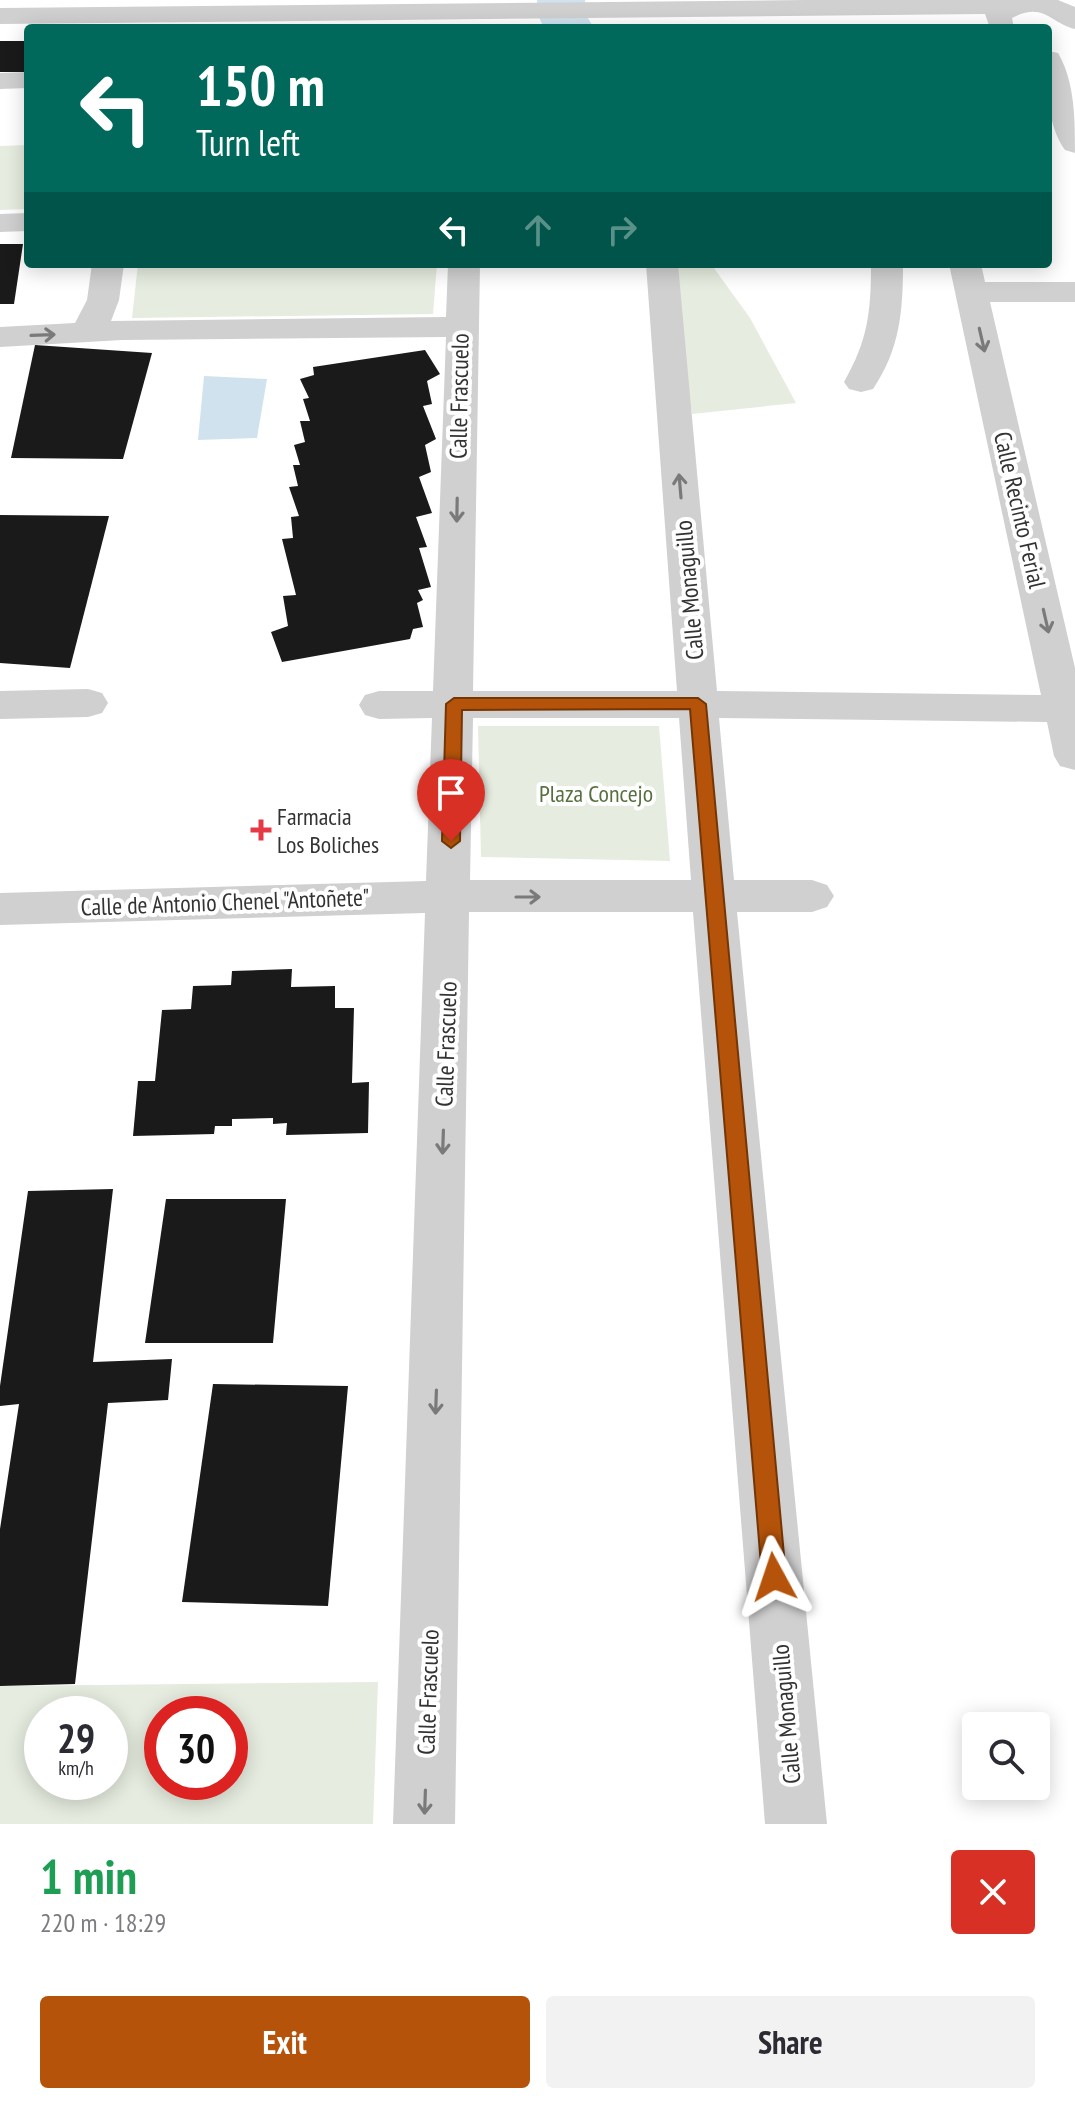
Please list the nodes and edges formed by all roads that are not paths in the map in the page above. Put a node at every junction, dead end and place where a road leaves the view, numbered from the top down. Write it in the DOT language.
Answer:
graph roads {
  1 [pos="658,15"];
  2 [pos="0,16"];
  3 [pos="1008,17"];
  4 [pos="482,22"];
  5 [pos="359,24"];
  6 [pos="842,24"];
  7 [pos="1070,25"];
  8 [pos="24,29"];
  9 [pos="0,30"];
  10 [pos="1052,72"];
  11 [pos="24,80"];
  12 [pos="0,81"];
  13 [pos="1075,144"];
  14 [pos="24,222"];
  15 [pos="0,223"];
  16 [pos="107,268"];
  17 [pos="464,268"];
  18 [pos="662,268"];
  19 [pos="887,268"];
  20 [pos="968,278"];
  21 [pos="1075,292"];
  22 [pos="460,327"];
  23 [pos="85,331"];
  24 [pos="0,337"];
  25 [pos="861,382"];
  26 [pos="88,703"];
  27 [pos="454,704"];
  28 [pos="698,704"];
  29 [pos="0,705"];
  30 [pos="379,705"];
  31 [pos="1070,709"];
  32 [pos="1075,756"];
  33 [pos="450,896"];
  34 [pos="812,896"];
  35 [pos="714,898"];
  36 [pos="0,909"];
  37 [pos="424,1824"];
  38 [pos="796,1824"];
  1 -- 3 [label="street"];
  1 -- 4 [label="street"];
  1 -- 6 [label="street"];
  2 -- 4 [label="street"];
  3 -- 7 [label="street"];
  4 -- 5 [label="street"];
  8 -- 9 [label="street"];
  10 -- 13 [label="street"];
  11 -- 12 [label="street"];
  14 -- 15 [label="street"];
  16 -- 23 [label="street"];
  17 -- 22 [label="street, Calle Frascuelo"];
  28 -- 18 [label="street, Calle Monaguillo, one-way"];
  19 -- 25 [label="street"];
  20 -- 21 [label="street"];
  20 -- 31 [label="street, Calle Recinto Ferial, one-way"];
  22 -- 23 [label="street"];
  22 -- 27 [label="street, Calle Frascuelo, one-way"];
  24 -- 23 [label="street, one-way"];
  26 -- 29 [label="street"];
  27 -- 28 [label="street"];
  27 -- 30 [label="street"];
  27 -- 33 [label="street, Calle Frascuelo"];
  28 -- 31 [label="street"];
  28 -- 35 [label="street, Calle Monaguillo"];
  31 -- 32 [label="street, Calle Recinto Ferial"];
  33 -- 35 [label="street, Calle de Antonio Chenel \"Antoñete\", one-way"];
  33 -- 36 [label="street, Calle de Antonio Chenel \"Antoñete\""];
  33 -- 37 [label="street, Calle Frascuelo, one-way"];
  34 -- 35 [label="street, Calle de Antonio Chenel \"Antoñete\""];
  35 -- 38 [label="street, Calle Monaguillo"];
}
